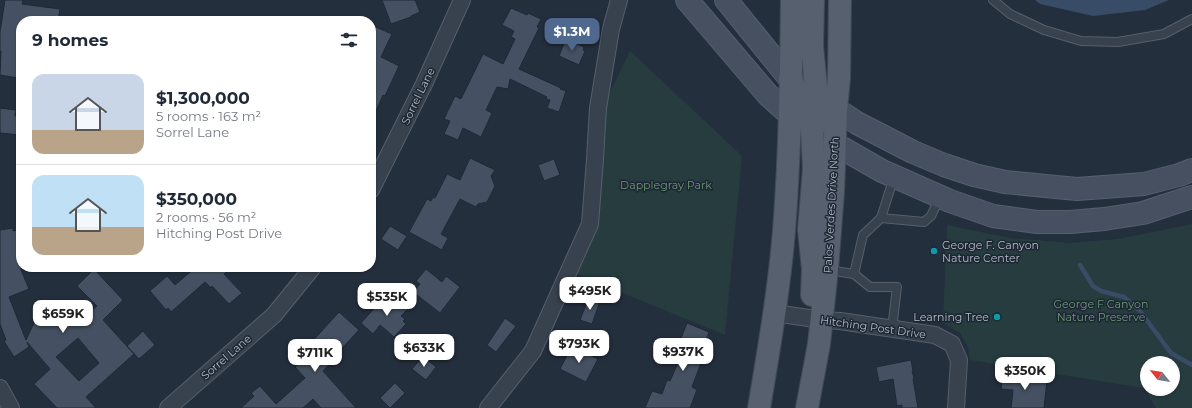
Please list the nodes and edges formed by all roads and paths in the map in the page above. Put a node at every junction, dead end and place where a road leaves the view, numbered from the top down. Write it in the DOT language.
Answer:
graph roads {
  1 [pos="462,0"];
  2 [pos="618,0"];
  3 [pos="687,0"];
  4 [pos="726,0"];
  5 [pos="792,0"];
  6 [pos="813,0"];
  7 [pos="840,0"];
  8 [pos="993,0"];
  9 [pos="1192,19"];
  10 [pos="790,79"];
  11 [pos="817,97"];
  12 [pos="836,110"];
  13 [pos="789,114"];
  14 [pos="812,130"];
  15 [pos="835,144"];
  16 [pos="1192,170"];
  17 [pos="894,176"];
  18 [pos="376,180"];
  19 [pos="940,197"];
  20 [pos="1192,197"];
  21 [pos="881,218"];
  22 [pos="828,270"];
  23 [pos="309,272"];
  24 [pos="854,274"];
  25 [pos="775,313"];
  26 [pos="822,320"];
  27 [pos="892,329"];
  28 [pos="0,388"];
  29 [pos="11,408"];
  30 [pos="168,408"];
  31 [pos="488,408"];
  32 [pos="759,408"];
  33 [pos="807,408"];
  34 [pos="956,408"];
  1 -- 18 [label="street, Sorrel Lane"];
  2 -- 31 [label="street"];
  3 -- 13 [label="main road"];
  4 -- 10 [label="main road"];
  5 -- 10 [label="main road"];
  6 -- 11 [label="main road"];
  7 -- 12 [label="main road, Palos Verdes Drive North"];
  8 -- 9 [label="lane"];
  10 -- 11 [label="main road"];
  10 -- 13 [label="main road"];
  10 -- 14 [label="main road"];
  11 -- 12 [label="main road"];
  11 -- 15 [label="main road"];
  12 -- 15 [label="main road, Palos Verdes Drive North"];
  12 -- 16 [label="main road"];
  13 -- 14 [label="main road"];
  13 -- 25 [label="main road"];
  14 -- 15 [label="main road"];
  14 -- 26 [label="main road"];
  15 -- 17 [label="main road"];
  15 -- 22 [label="main road, Palos Verdes Drive North"];
  17 -- 19 [label="main road"];
  17 -- 21 [label="lane"];
  19 -- 20 [label="main road"];
  19 -- 21 [label="lane"];
  21 -- 24 [label="lane"];
  22 -- 24 [label="lane"];
  22 -- 26 [label="main road, Palos Verdes Drive North"];
  23 -- 30 [label="street, Sorrel Lane"];
  24 -- 27 [label="lane"];
  25 -- 26 [label="street, Hitching Post Drive"];
  25 -- 32 [label="main road"];
  26 -- 27 [label="street, Hitching Post Drive"];
  26 -- 33 [label="main road, Palos Verdes Drive North"];
  27 -- 34 [label="street, Hitching Post Drive"];
  28 -- 29 [label="street"];
}
